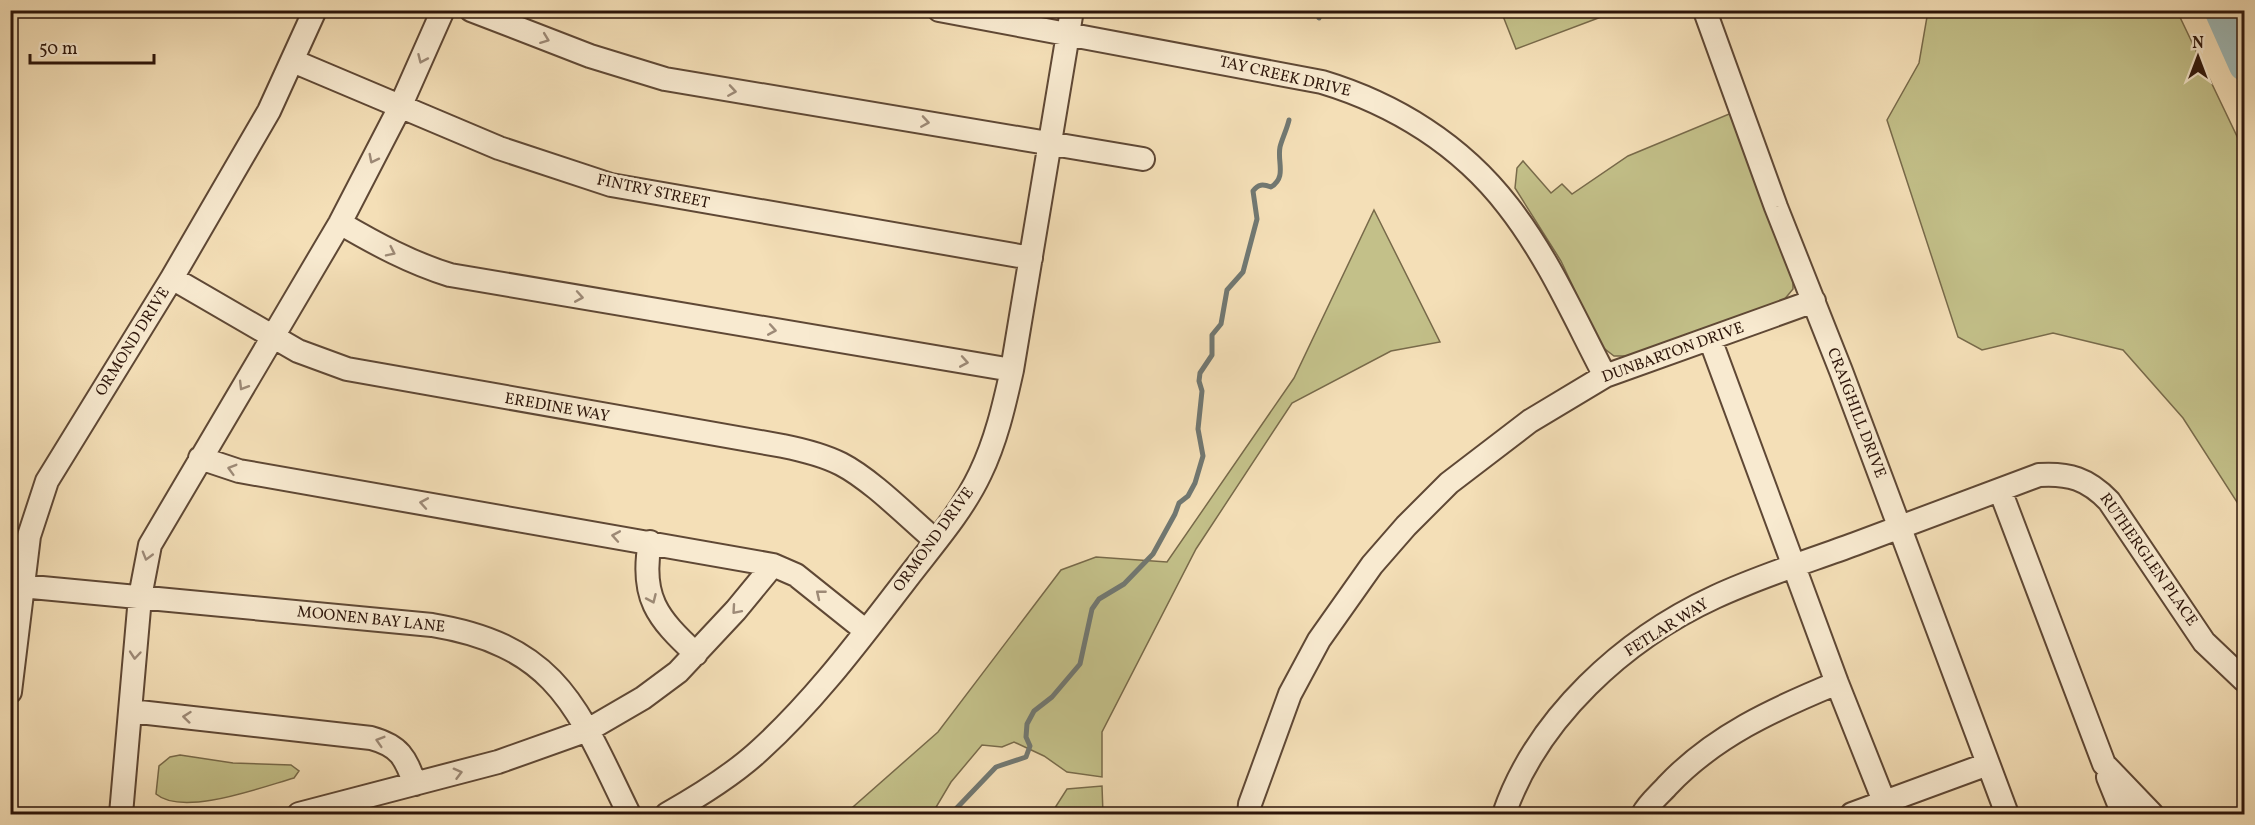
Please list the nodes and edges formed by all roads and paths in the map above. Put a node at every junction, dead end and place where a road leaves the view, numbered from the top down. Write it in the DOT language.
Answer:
graph roads {
  1 [pos="315,10"];
  2 [pos="443,10"];
  3 [pos="471,10"];
  4 [pos="939,10"];
  5 [pos="1072,10"];
  6 [pos="1688,10"];
  7 [pos="1706,11"];
  8 [pos="1068,33"];
  9 [pos="293,61"];
  10 [pos="400,107"];
  11 [pos="1050,142"];
  12 [pos="1143,159"];
  13 [pos="340,223"];
  14 [pos="1031,258"];
  15 [pos="172,278"];
  16 [pos="1814,302"];
  17 [pos="272,336"];
  18 [pos="1710,339"];
  19 [pos="1012,370"];
  20 [pos="1605,376"];
  21 [pos="200,458"];
  22 [pos="2000,490"];
  23 [pos="1899,528"];
  24 [pos="936,541"];
  25 [pos="650,542"];
  26 [pos="773,565"];
  27 [pos="1796,566"];
  28 [pos="21,586"];
  29 [pos="140,597"];
  30 [pos="866,631"];
  31 [pos="696,654"];
  32 [pos="2244,680"];
  33 [pos="1837,683"];
  34 [pos="10,692"];
  35 [pos="130,711"];
  36 [pos="588,730"];
  37 [pos="1988,764"];
  38 [pos="2104,764"];
  39 [pos="415,784"];
  40 [pos="1887,808"];
  41 [pos="121,814"];
  42 [pos="299,814"];
  43 [pos="629,814"];
  44 [pos="667,814"];
  45 [pos="1249,814"];
  46 [pos="1504,814"];
  47 [pos="1643,814"];
  48 [pos="1852,814"];
  49 [pos="2007,814"];
  50 [pos="2123,814"];
  51 [pos="2152,814"];
  1 -- 9 [label="street, ORMOND DRIVE"];
  2 -- 10 [label="street, one-way"];
  3 -- 11 [label="street, one-way"];
  4 -- 8 [label="street, TAY CREEK DRIVE"];
  5 -- 8 [label="street, ORMOND DRIVE"];
  6 -- 7 [label="street"];
  7 -- 16 [label="street, CRAIGHILL DRIVE"];
  8 -- 11 [label="street, ORMOND DRIVE"];
  8 -- 20 [label="street, TAY CREEK DRIVE"];
  9 -- 10 [label="street, FINTRY STREET"];
  9 -- 15 [label="street, ORMOND DRIVE"];
  10 -- 13 [label="street, one-way"];
  10 -- 14 [label="street, FINTRY STREET"];
  11 -- 12 [label="street"];
  11 -- 14 [label="street, ORMOND DRIVE"];
  13 -- 17 [label="street"];
  13 -- 19 [label="street, one-way"];
  14 -- 19 [label="street, ORMOND DRIVE"];
  15 -- 17 [label="street, EREDINE WAY"];
  15 -- 28 [label="street, ORMOND DRIVE"];
  16 -- 18 [label="street, DUNBARTON DRIVE"];
  16 -- 23 [label="street, CRAIGHILL DRIVE"];
  17 -- 21 [label="street, one-way"];
  17 -- 24 [label="street, EREDINE WAY"];
  18 -- 20 [label="street, DUNBARTON DRIVE"];
  18 -- 27 [label="street"];
  19 -- 24 [label="street, ORMOND DRIVE"];
  20 -- 45 [label="street, DUNBARTON DRIVE"];
  25 -- 21 [label="street, one-way"];
  21 -- 29 [label="street, one-way"];
  22 -- 23 [label="street, RUTHERGLEN PLACE"];
  22 -- 32 [label="street, RUTHERGLEN PLACE"];
  22 -- 38 [label="street"];
  23 -- 27 [label="street, FETLAR WAY"];
  23 -- 37 [label="street, CRAIGHILL DRIVE"];
  24 -- 30 [label="street, ORMOND DRIVE"];
  25 -- 26 [label="street"];
  25 -- 31 [label="street, one-way"];
  30 -- 26 [label="street, one-way"];
  26 -- 31 [label="street, one-way"];
  27 -- 33 [label="street"];
  27 -- 46 [label="street, FETLAR WAY"];
  28 -- 29 [label="street, MOONEN BAY LANE"];
  28 -- 34 [label="street, ORMOND DRIVE"];
  29 -- 35 [label="street, one-way"];
  29 -- 36 [label="street, MOONEN BAY LANE"];
  30 -- 44 [label="street, ORMOND DRIVE"];
  31 -- 36 [label="street"];
  33 -- 40 [label="street"];
  33 -- 47 [label="street"];
  39 -- 35 [label="street, one-way"];
  35 -- 41 [label="street"];
  39 -- 36 [label="street, one-way"];
  36 -- 43 [label="street, MOONEN BAY LANE"];
  37 -- 40 [label="street"];
  37 -- 49 [label="street, CRAIGHILL DRIVE"];
  38 -- 50 [label="street"];
  38 -- 51 [label="street"];
  39 -- 42 [label="street"];
  40 -- 48 [label="street"];
}
